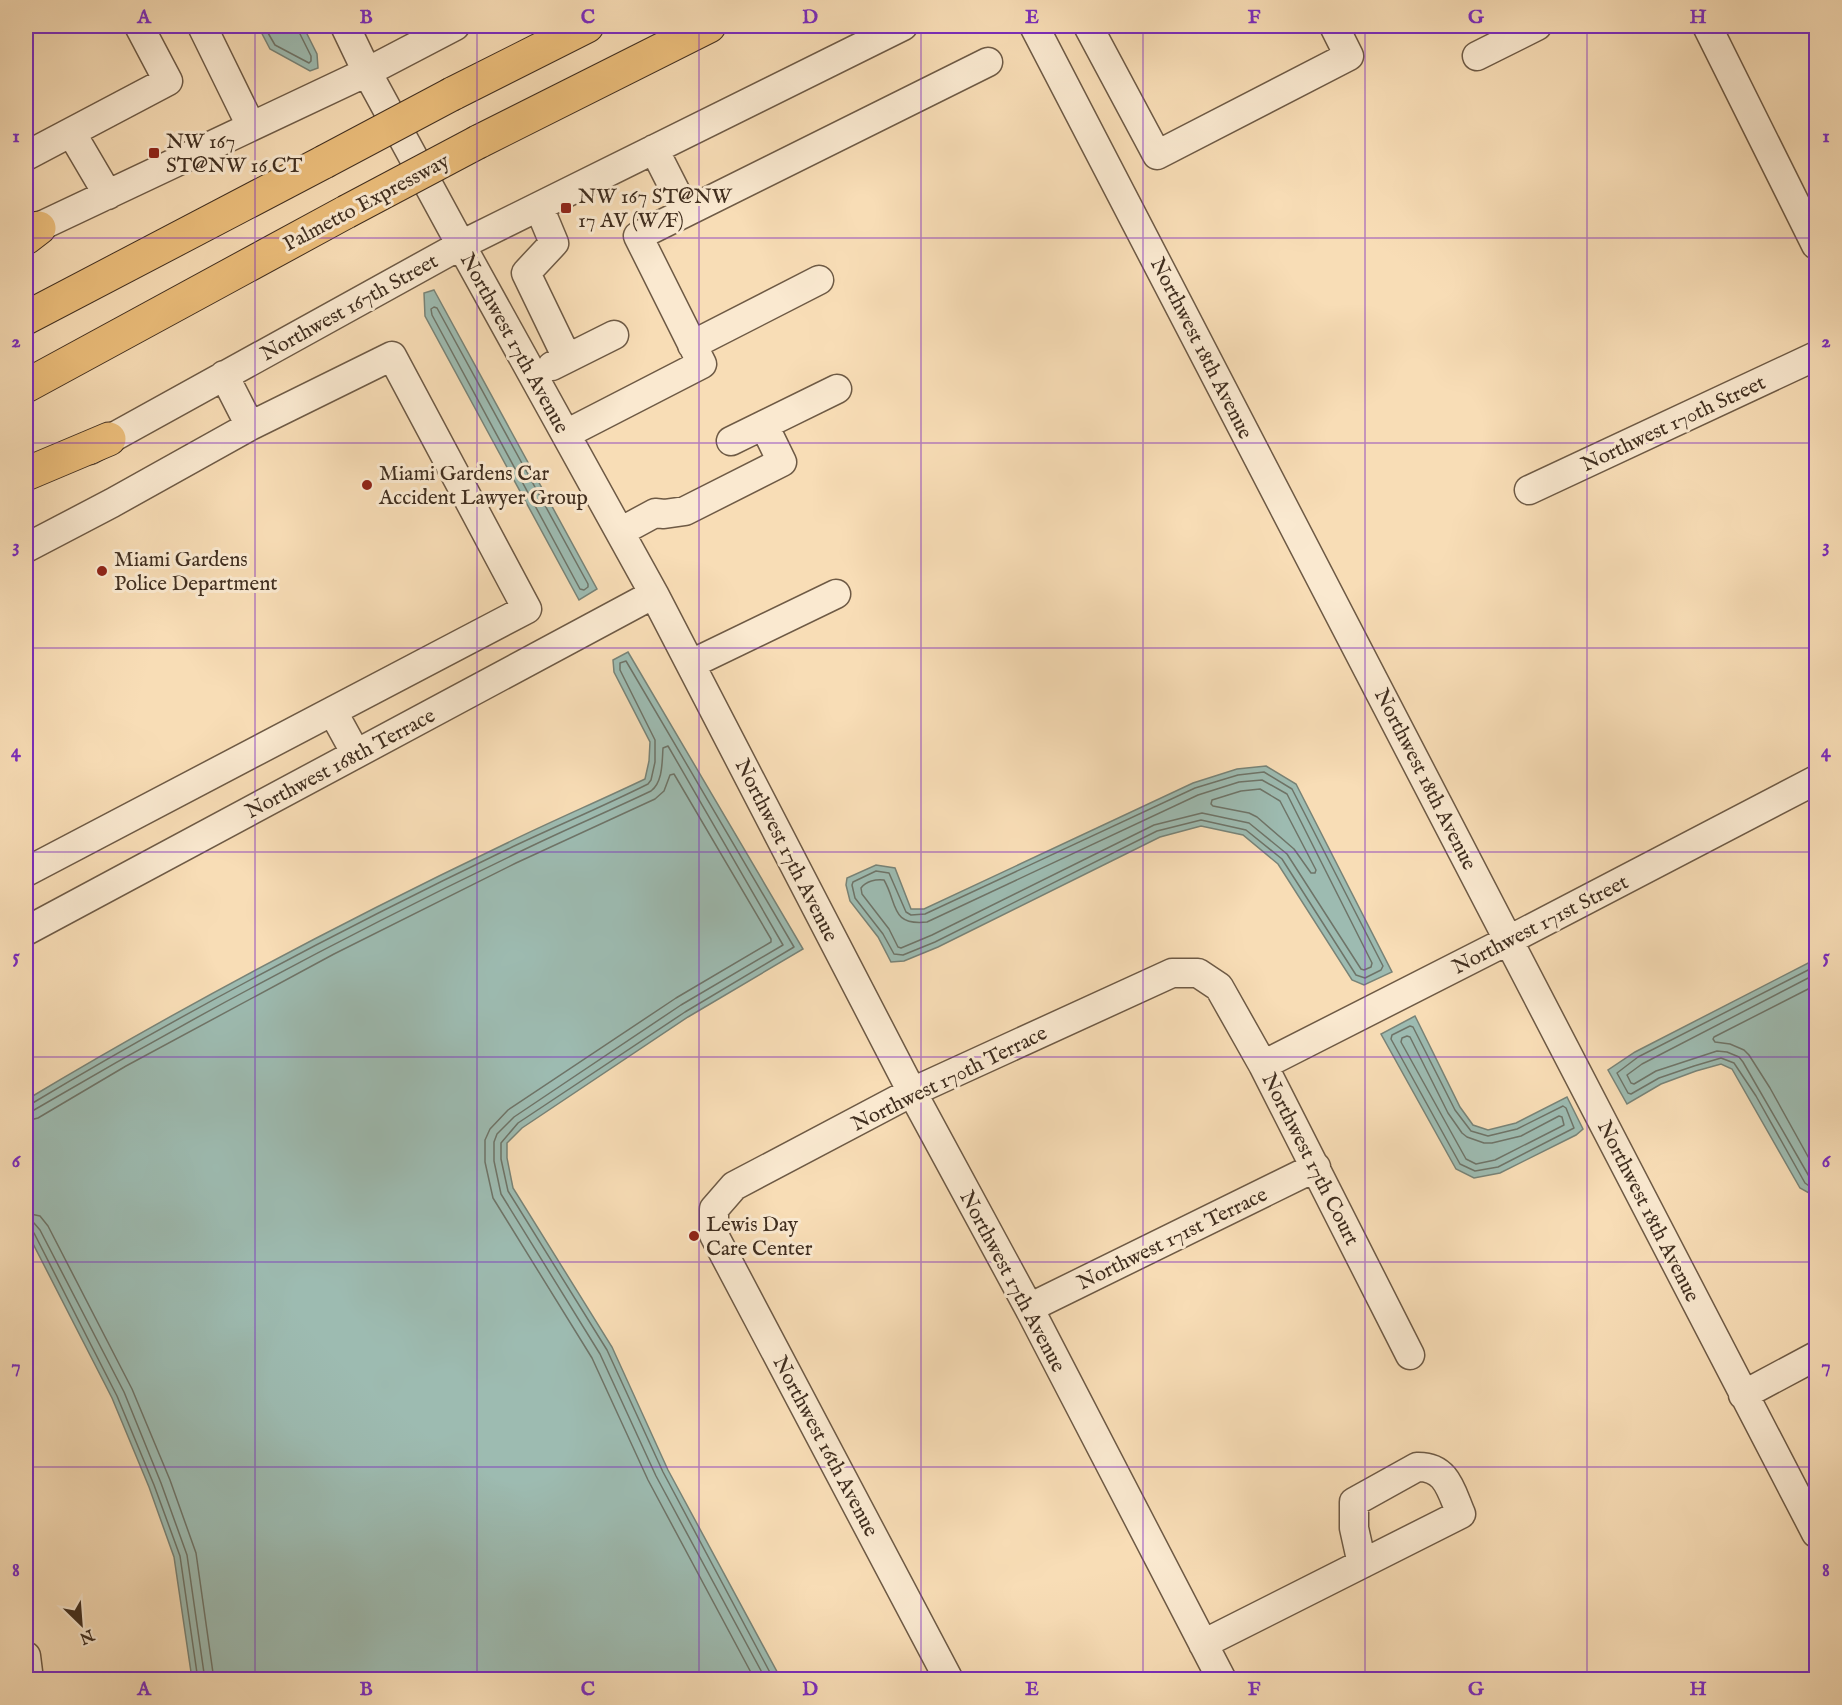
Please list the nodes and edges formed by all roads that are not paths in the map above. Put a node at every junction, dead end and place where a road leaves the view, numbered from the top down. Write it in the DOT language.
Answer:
graph roads {
  1 [pos="202,26"];
  2 [pos="345,26"];
  3 [pos="455,26"];
  4 [pos="587,26"];
  5 [pos="709,26"];
  6 [pos="903,26"];
  7 [pos="1088,26"];
  8 [pos="1334,26"];
  9 [pos="1537,26"];
  10 [pos="1707,26"];
  11 [pos="146,28"];
  12 [pos="1043,28"];
  13 [pos="1477,56"];
  14 [pos="988,62"];
  15 [pos="367,72"];
  16 [pos="251,126"];
  17 [pos="71,132"];
  18 [pos="654,149"];
  19 [pos="26,156"];
  20 [pos="108,195"];
  21 [pos="539,207"];
  22 [pos="686,212"];
  23 [pos="30,233"];
  24 [pos="461,245"];
  25 [pos="1816,245"];
  26 [pos="526,273"];
  27 [pos="819,280"];
  28 [pos="488,293"];
  29 [pos="26,318"];
  30 [pos="614,335"];
  31 [pos="697,355"];
  32 [pos="1816,356"];
  33 [pos="567,358"];
  34 [pos="224,375"];
  35 [pos="533,376"];
  36 [pos="26,386"];
  37 [pos="837,389"];
  38 [pos="764,425"];
  39 [pos="250,426"];
  40 [pos="566,434"];
  41 [pos="109,439"];
  42 [pos="731,441"];
  43 [pos="26,474"];
  44 [pos="26,487"];
  45 [pos="1529,490"];
  46 [pos="620,532"];
  47 [pos="26,548"];
  48 [pos="654,594"];
  49 [pos="836,594"];
  50 [pos="691,664"];
  51 [pos="333,712"];
  52 [pos="356,754"];
  53 [pos="1816,780"];
  54 [pos="26,872"];
  55 [pos="26,931"];
  56 [pos="1509,940"];
  57 [pos="1198,973"];
  58 [pos="1263,1065"];
  59 [pos="912,1092"];
  60 [pos="1316,1167"];
  61 [pos="714,1209"];
  62 [pos="1029,1308"];
  63 [pos="1410,1355"];
  64 [pos="1816,1356"];
  65 [pos="1743,1395"];
  66 [pos="1816,1533"];
  67 [pos="1362,1564"];
  68 [pos="1203,1644"];
  69 [pos="26,1656"];
  70 [pos="29,1680"];
  71 [pos="949,1680"];
  72 [pos="1222,1680"];
  1 -- 16 [label="street"];
  2 -- 15 [label="street, Northwest 17th Avenue"];
  3 -- 15 [label="street"];
  4 -- 29 [label="highway, bridge"];
  5 -- 36 [label="highway, Palmetto Expressway, bridge"];
  6 -- 18 [label="street, Northwest 167th Street"];
  7 -- 8 [label="street"];
  9 -- 13 [label="street"];
  10 -- 25 [label="street"];
  11 -- 17 [label="street"];
  12 -- 56 [label="street, Northwest 18th Avenue"];
  14 -- 22 [label="street"];
  15 -- 16 [label="street"];
  15 -- 24 [label="street, Northwest 17th Avenue"];
  16 -- 20 [label="street"];
  17 -- 19 [label="street"];
  17 -- 20 [label="street"];
  18 -- 21 [label="street, Northwest 167th Street"];
  18 -- 22 [label="street"];
  20 -- 23 [label="street"];
  21 -- 24 [label="street, Northwest 167th Street"];
  21 -- 26 [label="street"];
  22 -- 31 [label="street"];
  24 -- 28 [label="street, Northwest 17th Avenue"];
  24 -- 34 [label="street, Northwest 167th Street"];
  26 -- 28 [label="street"];
  26 -- 33 [label="street"];
  27 -- 31 [label="street"];
  28 -- 35 [label="street, Northwest 17th Avenue"];
  30 -- 33 [label="street"];
  31 -- 40 [label="street"];
  32 -- 45 [label="street, Northwest 170th Street"];
  33 -- 35 [label="street"];
  34 -- 39 [label="street"];
  34 -- 41 [label="street, Northwest 167th Street"];
  35 -- 40 [label="street, Northwest 17th Avenue"];
  37 -- 38 [label="street"];
  38 -- 42 [label="street"];
  38 -- 46 [label="street"];
  39 -- 47 [label="street"];
  39 -- 51 [label="street"];
  40 -- 46 [label="street, Northwest 17th Avenue"];
  41 -- 43 [label="highway"];
  41 -- 44 [label="street, Northwest 167th Street"];
  46 -- 48 [label="street, Northwest 17th Avenue"];
  48 -- 50 [label="street, Northwest 17th Avenue"];
  48 -- 52 [label="street, Northwest 168th Terrace"];
  49 -- 50 [label="street"];
  50 -- 59 [label="street, Northwest 17th Avenue"];
  51 -- 52 [label="street"];
  51 -- 54 [label="street"];
  52 -- 55 [label="street, Northwest 168th Terrace"];
  53 -- 56 [label="street, Northwest 171st Street"];
  56 -- 58 [label="street, Northwest 171st Street"];
  56 -- 65 [label="street, Northwest 18th Avenue"];
  57 -- 58 [label="street, Northwest 17th Court"];
  57 -- 59 [label="street, Northwest 170th Terrace"];
  58 -- 60 [label="street, Northwest 17th Court"];
  59 -- 61 [label="street, Northwest 170th Terrace"];
  59 -- 62 [label="street, Northwest 17th Avenue"];
  60 -- 62 [label="street, Northwest 171st Terrace"];
  60 -- 63 [label="street, Northwest 17th Court"];
  61 -- 71 [label="street, Northwest 16th Avenue"];
  62 -- 68 [label="street, Northwest 17th Avenue"];
  64 -- 65 [label="street"];
  65 -- 66 [label="street, Northwest 18th Avenue"];
  67 -- 68 [label="street"];
  68 -- 72 [label="street, Northwest 17th Avenue"];
  69 -- 70 [label="street"];
}
